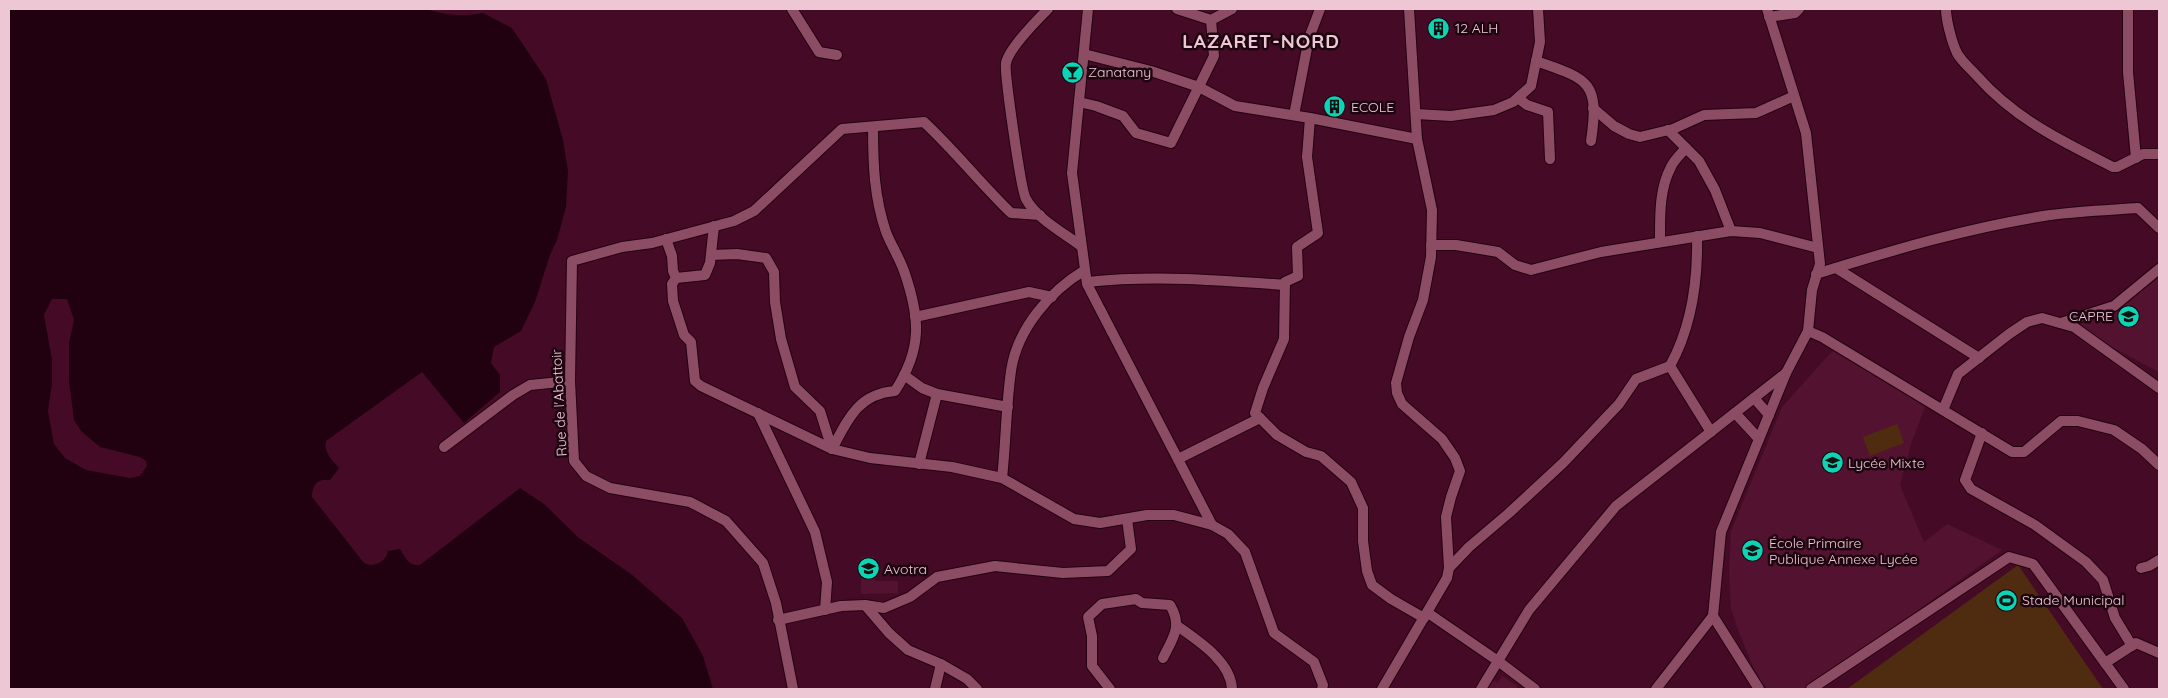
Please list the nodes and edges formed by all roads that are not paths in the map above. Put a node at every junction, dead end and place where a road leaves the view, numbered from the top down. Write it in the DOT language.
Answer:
graph roads {
  1 [pos="792,9"];
  2 [pos="1048,9"];
  3 [pos="1088,9"];
  4 [pos="1177,9"];
  5 [pos="1232,9"];
  6 [pos="1320,9"];
  7 [pos="1409,9"];
  8 [pos="1538,9"];
  9 [pos="1798,9"];
  10 [pos="1946,9"];
  11 [pos="2128,9"];
  12 [pos="1768,13"];
  13 [pos="1211,20"];
  14 [pos="1084,54"];
  15 [pos="837,55"];
  16 [pos="1536,61"];
  17 [pos="1199,87"];
  18 [pos="1794,96"];
  19 [pos="1518,98"];
  20 [pos="1079,102"];
  21 [pos="1593,108"];
  22 [pos="1416,114"];
  23 [pos="1294,115"];
  24 [pos="1310,118"];
  25 [pos="873,127"];
  26 [pos="1668,130"];
  27 [pos="1417,139"];
  28 [pos="1591,141"];
  29 [pos="1686,148"];
  30 [pos="2159,154"];
  31 [pos="2136,158"];
  32 [pos="1550,159"];
  33 [pos="1040,215"];
  34 [pos="2157,222"];
  35 [pos="714,226"];
  36 [pos="1731,231"];
  37 [pos="1697,236"];
  38 [pos="666,239"];
  39 [pos="1660,242"];
  40 [pos="1432,245"];
  41 [pos="1081,246"];
  42 [pos="1818,248"];
  43 [pos="711,255"];
  44 [pos="1836,268"];
  45 [pos="2159,269"];
  46 [pos="1085,270"];
  47 [pos="1816,274"];
  48 [pos="676,278"];
  49 [pos="1087,282"];
  50 [pos="1284,284"];
  51 [pos="1052,297"];
  52 [pos="915,317"];
  53 [pos="2060,323"];
  54 [pos="1808,331"];
  55 [pos="1979,358"];
  56 [pos="1670,366"];
  57 [pos="1786,373"];
  58 [pos="904,375"];
  59 [pos="570,380"];
  60 [pos="2159,388"];
  61 [pos="937,394"];
  62 [pos="1754,398"];
  63 [pos="1008,407"];
  64 [pos="1943,410"];
  65 [pos="758,413"];
  66 [pos="1735,413"];
  67 [pos="1769,415"];
  68 [pos="1260,418"];
  69 [pos="1711,432"];
  70 [pos="1982,433"];
  71 [pos="1759,439"];
  72 [pos="444,448"];
  73 [pos="832,449"];
  74 [pos="1178,459"];
  75 [pos="918,464"];
  76 [pos="2159,465"];
  77 [pos="1002,478"];
  78 [pos="1127,519"];
  79 [pos="1212,525"];
  80 [pos="2159,560"];
  81 [pos="1449,568"];
  82 [pos="2141,568"];
  83 [pos="865,605"];
  84 [pos="825,610"];
  85 [pos="1426,615"];
  86 [pos="1712,616"];
  87 [pos="778,620"];
  88 [pos="1176,625"];
  89 [pos="2132,646"];
  90 [pos="2159,653"];
  91 [pos="1163,658"];
  92 [pos="1498,661"];
  93 [pos="2105,663"];
  94 [pos="942,664"];
  95 [pos="1325,688"];
  96 [pos="793,689"];
  97 [pos="935,689"];
  98 [pos="977,689"];
  99 [pos="1110,689"];
  100 [pos="1232,689"];
  101 [pos="1382,689"];
  102 [pos="1481,689"];
  103 [pos="1535,689"];
  104 [pos="1656,689"];
  105 [pos="1759,689"];
  106 [pos="1811,689"];
  107 [pos="2124,689"];
  1 -- 15 [label="street"];
  2 -- 33 [label="street"];
  3 -- 14 [label="street"];
  4 -- 13 [label="street"];
  5 -- 13 [label="street"];
  6 -- 23 [label="street"];
  7 -- 22 [label="street"];
  8 -- 16 [label="street"];
  9 -- 12 [label="street"];
  10 -- 31 [label="street"];
  11 -- 31 [label="street"];
  12 -- 18 [label="street"];
  13 -- 17 [label="street"];
  14 -- 17 [label="street"];
  14 -- 20 [label="street"];
  16 -- 19 [label="street"];
  16 -- 21 [label="street"];
  17 -- 20 [label="street"];
  17 -- 23 [label="street"];
  18 -- 26 [label="street"];
  18 -- 42 [label="street"];
  19 -- 22 [label="street"];
  19 -- 32 [label="street"];
  20 -- 41 [label="street"];
  21 -- 26 [label="street"];
  21 -- 28 [label="street"];
  22 -- 27 [label="street"];
  23 -- 24 [label="street"];
  24 -- 27 [label="street"];
  24 -- 50 [label="street"];
  25 -- 33 [label="street"];
  25 -- 35 [label="street"];
  25 -- 52 [label="street"];
  26 -- 29 [label="street"];
  27 -- 40 [label="street"];
  29 -- 36 [label="street"];
  29 -- 39 [label="street"];
  30 -- 31 [label="street"];
  33 -- 41 [label="street"];
  34 -- 44 [label="street"];
  35 -- 38 [label="street"];
  35 -- 43 [label="street"];
  36 -- 37 [label="street"];
  36 -- 42 [label="street"];
  37 -- 39 [label="street"];
  37 -- 56 [label="street"];
  38 -- 48 [label="street"];
  38 -- 59 [label="street, Rue de l'Abattoir"];
  39 -- 40 [label="street"];
  40 -- 81 [label="street"];
  41 -- 46 [label="street"];
  42 -- 47 [label="street"];
  43 -- 48 [label="street"];
  43 -- 73 [label="street"];
  44 -- 47 [label="street"];
  44 -- 55 [label="street"];
  45 -- 53 [label="street"];
  46 -- 49 [label="street"];
  46 -- 51 [label="street"];
  47 -- 54 [label="street"];
  48 -- 65 [label="street"];
  49 -- 50 [label="street"];
  49 -- 74 [label="street"];
  50 -- 68 [label="street"];
  51 -- 52 [label="street"];
  51 -- 63 [label="street"];
  52 -- 58 [label="street"];
  53 -- 55 [label="street"];
  53 -- 60 [label="street"];
  54 -- 57 [label="street"];
  54 -- 64 [label="street"];
  55 -- 64 [label="street"];
  56 -- 69 [label="street"];
  56 -- 81 [label="street"];
  57 -- 62 [label="street"];
  57 -- 67 [label="street"];
  58 -- 61 [label="street"];
  58 -- 73 [label="street"];
  59 -- 72 [label="street"];
  59 -- 87 [label="street, Rue de l'Abattoir"];
  61 -- 63 [label="street"];
  61 -- 75 [label="street"];
  62 -- 66 [label="street"];
  62 -- 67 [label="street"];
  63 -- 77 [label="street"];
  64 -- 70 [label="street"];
  65 -- 73 [label="street"];
  65 -- 84 [label="street"];
  66 -- 69 [label="street"];
  66 -- 71 [label="street"];
  67 -- 71 [label="street"];
  68 -- 74 [label="street"];
  68 -- 85 [label="street"];
  69 -- 92 [label="street"];
  70 -- 76 [label="street"];
  70 -- 89 [label="street"];
  71 -- 86 [label="street"];
  73 -- 75 [label="street"];
  74 -- 79 [label="street"];
  75 -- 77 [label="street"];
  77 -- 78 [label="street"];
  78 -- 79 [label="street"];
  78 -- 83 [label="street"];
  79 -- 95 [label="street"];
  80 -- 82 [label="street"];
  81 -- 85 [label="street"];
  83 -- 84 [label="street"];
  83 -- 94 [label="street"];
  84 -- 87 [label="street"];
  85 -- 92 [label="street"];
  85 -- 101 [label="street"];
  86 -- 104 [label="street"];
  86 -- 105 [label="street"];
  87 -- 96 [label="street, Rue de l'Abattoir"];
  88 -- 91 [label="street"];
  88 -- 99 [label="street"];
  88 -- 100 [label="street"];
  89 -- 90 [label="street"];
  89 -- 93 [label="street"];
  92 -- 102 [label="street"];
  92 -- 103 [label="street"];
  93 -- 106 [label="street"];
  93 -- 107 [label="street"];
  94 -- 97 [label="street"];
  94 -- 98 [label="street"];
}
